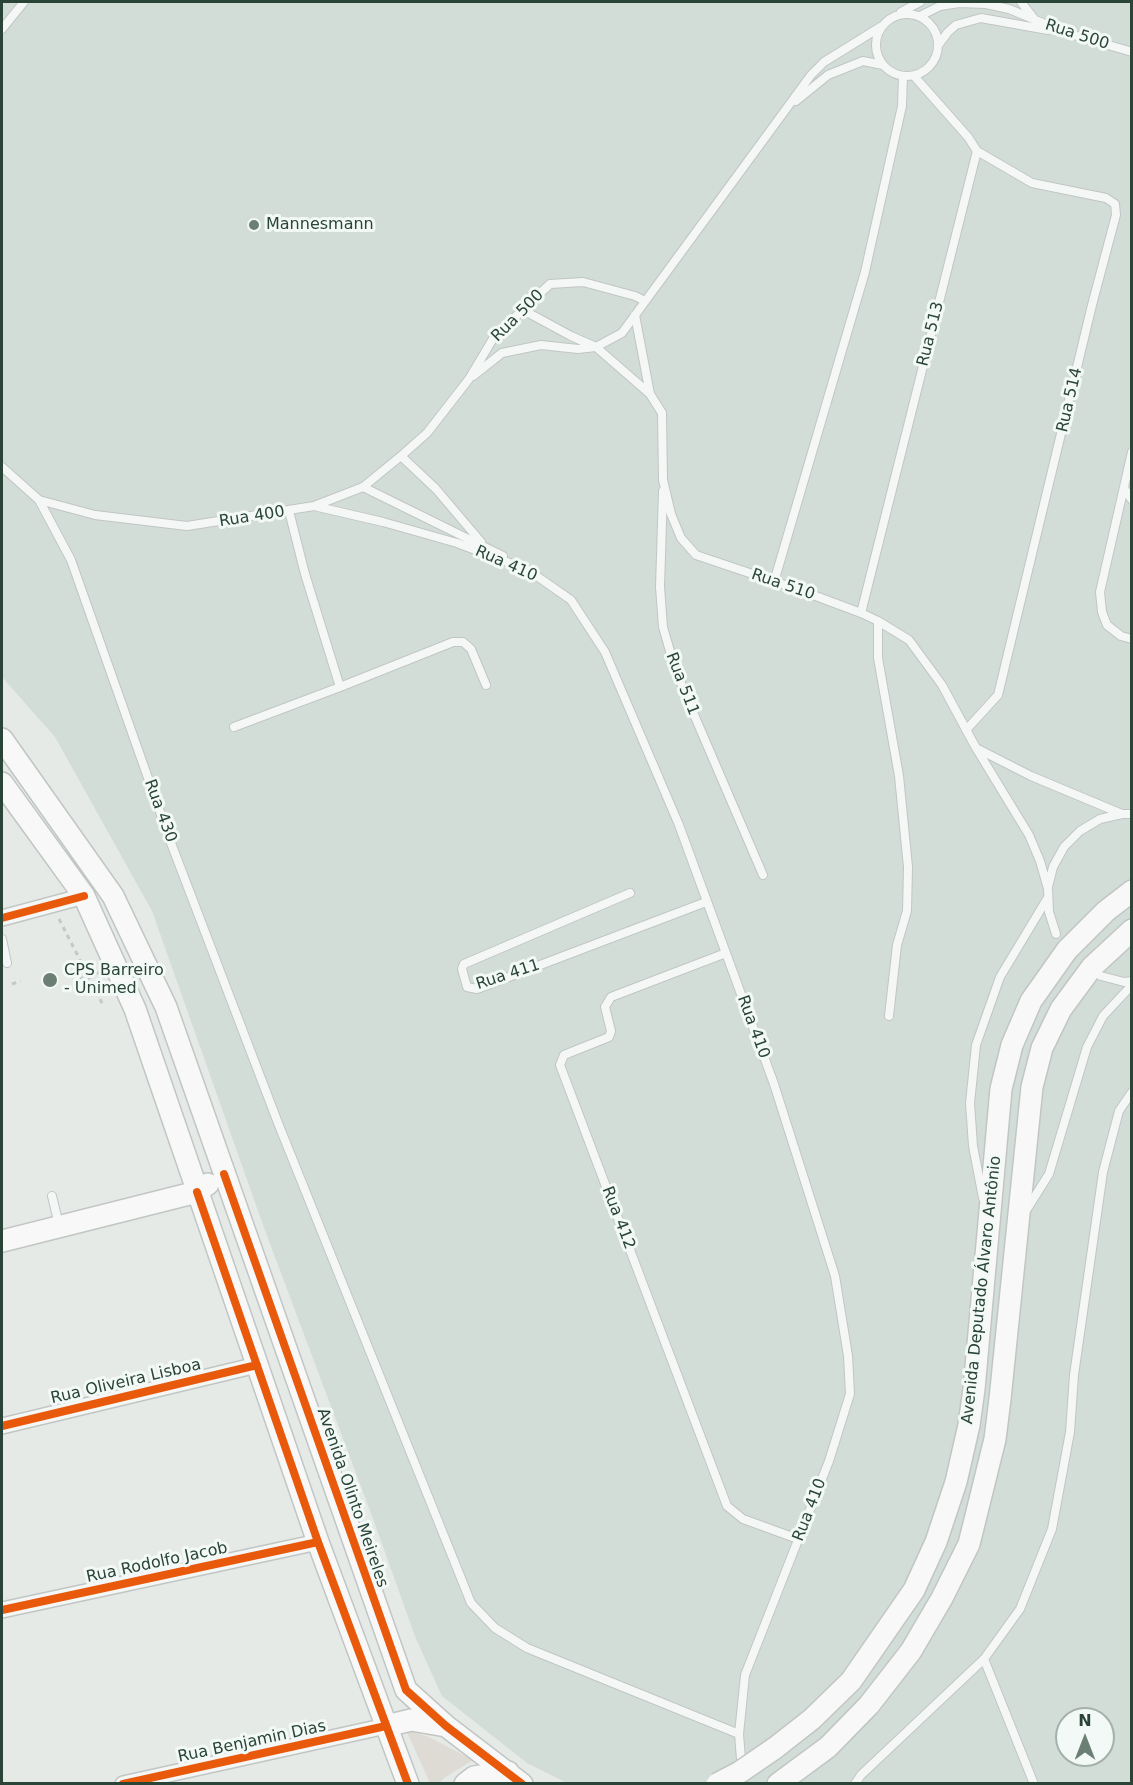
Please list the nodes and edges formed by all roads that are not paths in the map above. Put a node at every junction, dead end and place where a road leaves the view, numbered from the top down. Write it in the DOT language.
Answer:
graph roads {
  1 [pos="24,2"];
  2 [pos="920,2"];
  3 [pos="1021,2"];
  4 [pos="894,16"];
  5 [pos="920,16"];
  6 [pos="1036,22"];
  7 [pos="882,26"];
  8 [pos="2,29"];
  9 [pos="1067,33"];
  10 [pos="939,44"];
  11 [pos="1131,50"];
  12 [pos="884,66"];
  13 [pos="903,76"];
  14 [pos="914,76"];
  15 [pos="788,108"];
  16 [pos="977,151"];
  17 [pos="645,301"];
  18 [pos="523,310"];
  19 [pos="635,315"];
  20 [pos="596,347"];
  21 [pos="469,379"];
  22 [pos="650,394"];
  23 [pos="1131,452"];
  24 [pos="401,456"];
  25 [pos="2,467"];
  26 [pos="1130,469"];
  27 [pos="663,480"];
  28 [pos="363,487"];
  29 [pos="1124,488"];
  30 [pos="39,500"];
  31 [pos="1131,500"];
  32 [pos="314,506"];
  33 [pos="290,511"];
  34 [pos="483,546"];
  35 [pos="528,570"];
  36 [pos="774,582"];
  37 [pos="861,613"];
  38 [pos="878,621"];
  39 [pos="1131,639"];
  40 [pos="486,685"];
  41 [pos="340,687"];
  42 [pos="234,727"];
  43 [pos="966,730"];
  44 [pos="2,739"];
  45 [pos="976,748"];
  46 [pos="2,783"];
  47 [pos="1122,814"];
  48 [pos="1131,814"];
  49 [pos="763,875"];
  50 [pos="1131,891"];
  51 [pos="630,893"];
  52 [pos="1048,894"];
  53 [pos="84,896"];
  54 [pos="706,902"];
  55 [pos="2,918"];
  56 [pos="1131,930"];
  57 [pos="1056,933"];
  58 [pos="2,939"];
  59 [pos="726,953"];
  60 [pos="5,958"];
  61 [pos="1101,976"];
  62 [pos="1131,983"];
  63 [pos="890,1016"];
  64 [pos="1131,1092"];
  65 [pos="224,1174"];
  66 [pos="197,1192"];
  67 [pos="52,1196"];
  68 [pos="1018,1223"];
  69 [pos="59,1226"];
  70 [pos="989,1226"];
  71 [pos="2,1241"];
  72 [pos="257,1365"];
  73 [pos="2,1426"];
  74 [pos="798,1539"];
  75 [pos="318,1542"];
  76 [pos="2,1610"];
  77 [pos="984,1659"];
  78 [pos="386,1726"];
  79 [pos="446,1726"];
  80 [pos="739,1734"];
  81 [pos="515,1778"];
  82 [pos="784,1780"];
  83 [pos="123,1784"];
  84 [pos="408,1784"];
  85 [pos="465,1784"];
  86 [pos="717,1784"];
  87 [pos="743,1784"];
  88 [pos="855,1784"];
  89 [pos="1034,1784"];
  1 -- 8 [label="lane"];
  2 -- 4 [label="lane"];
  3 -- 6 [label="lane"];
  4 -- 5 [label="lane"];
  4 -- 7 [label="lane"];
  5 -- 6 [label="lane, Rua 500"];
  5 -- 10 [label="lane"];
  6 -- 9 [label="lane, Rua 500"];
  7 -- 12 [label="lane"];
  7 -- 15 [label="lane, Rua 500"];
  9 -- 10 [label="lane"];
  9 -- 11 [label="lane, Rua 500"];
  10 -- 14 [label="lane"];
  12 -- 13 [label="lane"];
  12 -- 15 [label="lane"];
  13 -- 14 [label="lane"];
  13 -- 36 [label="lane"];
  14 -- 16 [label="lane"];
  15 -- 17 [label="lane, Rua 500"];
  16 -- 37 [label="lane, Rua 513"];
  16 -- 43 [label="lane, Rua 514"];
  17 -- 18 [label="lane, Rua 500"];
  17 -- 19 [label="lane, Rua 500"];
  18 -- 20 [label="lane, Rua 510"];
  18 -- 21 [label="lane, Rua 500"];
  19 -- 20 [label="lane, Rua 500"];
  19 -- 22 [label="lane, Rua 510"];
  20 -- 21 [label="lane, Rua 500"];
  20 -- 22 [label="lane, Rua 510"];
  21 -- 24 [label="lane, Rua 400"];
  22 -- 27 [label="lane, Rua 510"];
  23 -- 26 [label="lane"];
  24 -- 28 [label="lane, Rua 400"];
  24 -- 34 [label="lane"];
  25 -- 30 [label="lane, Rua 400"];
  26 -- 29 [label="lane"];
  27 -- 36 [label="lane, Rua 510"];
  27 -- 49 [label="lane, Rua 511"];
  28 -- 32 [label="lane, Rua 400"];
  28 -- 34 [label="lane"];
  29 -- 31 [label="lane"];
  29 -- 39 [label="lane"];
  30 -- 33 [label="lane, Rua 400"];
  30 -- 80 [label="lane, Rua 430"];
  32 -- 33 [label="lane, Rua 400"];
  32 -- 35 [label="lane, Rua 410"];
  33 -- 41 [label="lane"];
  34 -- 35 [label="lane"];
  35 -- 54 [label="lane, Rua 410"];
  36 -- 37 [label="lane, Rua 510"];
  37 -- 38 [label="lane, Rua 510"];
  38 -- 43 [label="lane, Rua 510"];
  38 -- 63 [label="lane"];
  40 -- 41 [label="lane"];
  41 -- 42 [label="lane"];
  43 -- 45 [label="lane, Rua 510"];
  44 -- 65 [label="main road, Avenida Olinto Meireles"];
  45 -- 47 [label="lane"];
  45 -- 52 [label="lane, Rua 510"];
  46 -- 53 [label="main road"];
  47 -- 48 [label="lane"];
  47 -- 52 [label="lane"];
  50 -- 70 [label="main road, Avenida Deputado Álvaro Antônio"];
  51 -- 54 [label="lane, Rua 411"];
  52 -- 57 [label="lane, Rua 510"];
  52 -- 70 [label="lane"];
  53 -- 55 [label="street"];
  53 -- 66 [label="main road"];
  54 -- 59 [label="lane, Rua 410"];
  56 -- 68 [label="main road, Avenida Deputado Álvaro Antônio"];
  58 -- 60 [label="lane"];
  59 -- 74 [label="lane, Rua 410"];
  59 -- 74 [label="lane, Rua 412"];
  61 -- 62 [label="lane"];
  62 -- 68 [label="lane"];
  64 -- 77 [label="lane"];
  65 -- 66 [label="main road"];
  65 -- 79 [label="main road, Avenida Olinto Meireles"];
  66 -- 69 [label="main road"];
  66 -- 72 [label="main road"];
  67 -- 69 [label="lane"];
  68 -- 82 [label="main road, Avenida Deputado Álvaro Antônio"];
  69 -- 71 [label="main road"];
  70 -- 86 [label="main road, Avenida Deputado Álvaro Antônio, bridge"];
  72 -- 73 [label="street, Rua Oliveira Lisboa"];
  72 -- 75 [label="main road"];
  74 -- 80 [label="lane, Rua 410"];
  75 -- 76 [label="street, Rua Rodolfo Jacob"];
  75 -- 78 [label="main road"];
  77 -- 88 [label="lane"];
  77 -- 89 [label="lane"];
  78 -- 79 [label="main road"];
  78 -- 83 [label="street, Rua Benjamin Dias"];
  78 -- 84 [label="main road"];
  79 -- 81 [label="main road, Avenida Olinto Meireles"];
  80 -- 87 [label="lane, Rua 410"];
  81 -- 85 [label="main road"];
}
